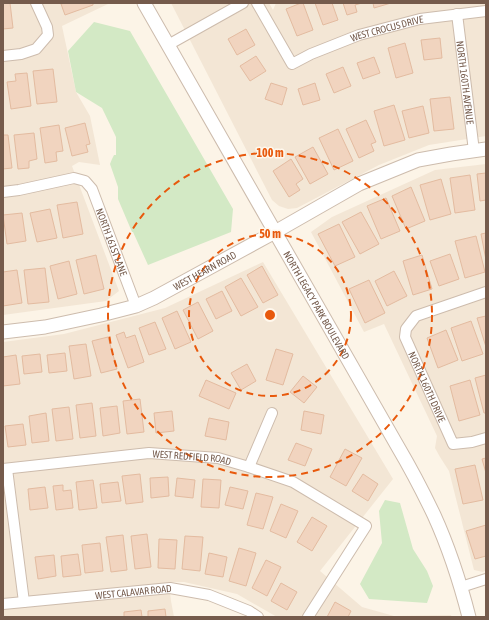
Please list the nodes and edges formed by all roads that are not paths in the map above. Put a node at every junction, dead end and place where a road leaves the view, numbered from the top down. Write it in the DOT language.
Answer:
graph roads {
  1 [pos="36,3"];
  2 [pos="144,3"];
  3 [pos="244,3"];
  4 [pos="257,3"];
  5 [pos="486,11"];
  6 [pos="457,14"];
  7 [pos="168,45"];
  8 [pos="3,56"];
  9 [pos="480,150"];
  10 [pos="3,192"];
  11 [pos="275,232"];
  12 [pos="486,292"];
  13 [pos="136,306"];
  14 [pos="3,332"];
  15 [pos="272,413"];
  16 [pos="486,438"];
  17 [pos="249,467"];
  18 [pos="5,469"];
  19 [pos="486,579"];
  20 [pos="461,587"];
  21 [pos="24,602"];
  22 [pos="3,604"];
  23 [pos="258,617"];
  24 [pos="308,617"];
  25 [pos="469,617"];
  1 -- 8 [label="street"];
  2 -- 7 [label="street, NORTH LEGACY PARK BOULEVARD"];
  3 -- 7 [label="street"];
  4 -- 6 [label="street, WEST CROCUS DRIVE"];
  5 -- 6 [label="street, WEST CROCUS DRIVE"];
  6 -- 9 [label="street, NORTH 160TH AVENUE"];
  7 -- 11 [label="street, NORTH LEGACY PARK BOULEVARD"];
  9 -- 11 [label="street, WEST HEARN ROAD"];
  10 -- 13 [label="street, NORTH 161ST LANE"];
  11 -- 13 [label="street, WEST HEARN ROAD"];
  11 -- 20 [label="street, NORTH LEGACY PARK BOULEVARD"];
  12 -- 16 [label="street, NORTH 160TH DRIVE"];
  13 -- 14 [label="street, WEST HEARN ROAD"];
  15 -- 17 [label="street"];
  17 -- 18 [label="street, WEST REDFIELD ROAD"];
  17 -- 24 [label="street, WEST REDFIELD ROAD"];
  18 -- 21 [label="street"];
  19 -- 20 [label="street"];
  20 -- 25 [label="street, NORTH LEGACY PARK BOULEVARD"];
  21 -- 22 [label="street, WEST CALAVAR ROAD"];
  21 -- 23 [label="street, WEST CALAVAR ROAD"];
}
